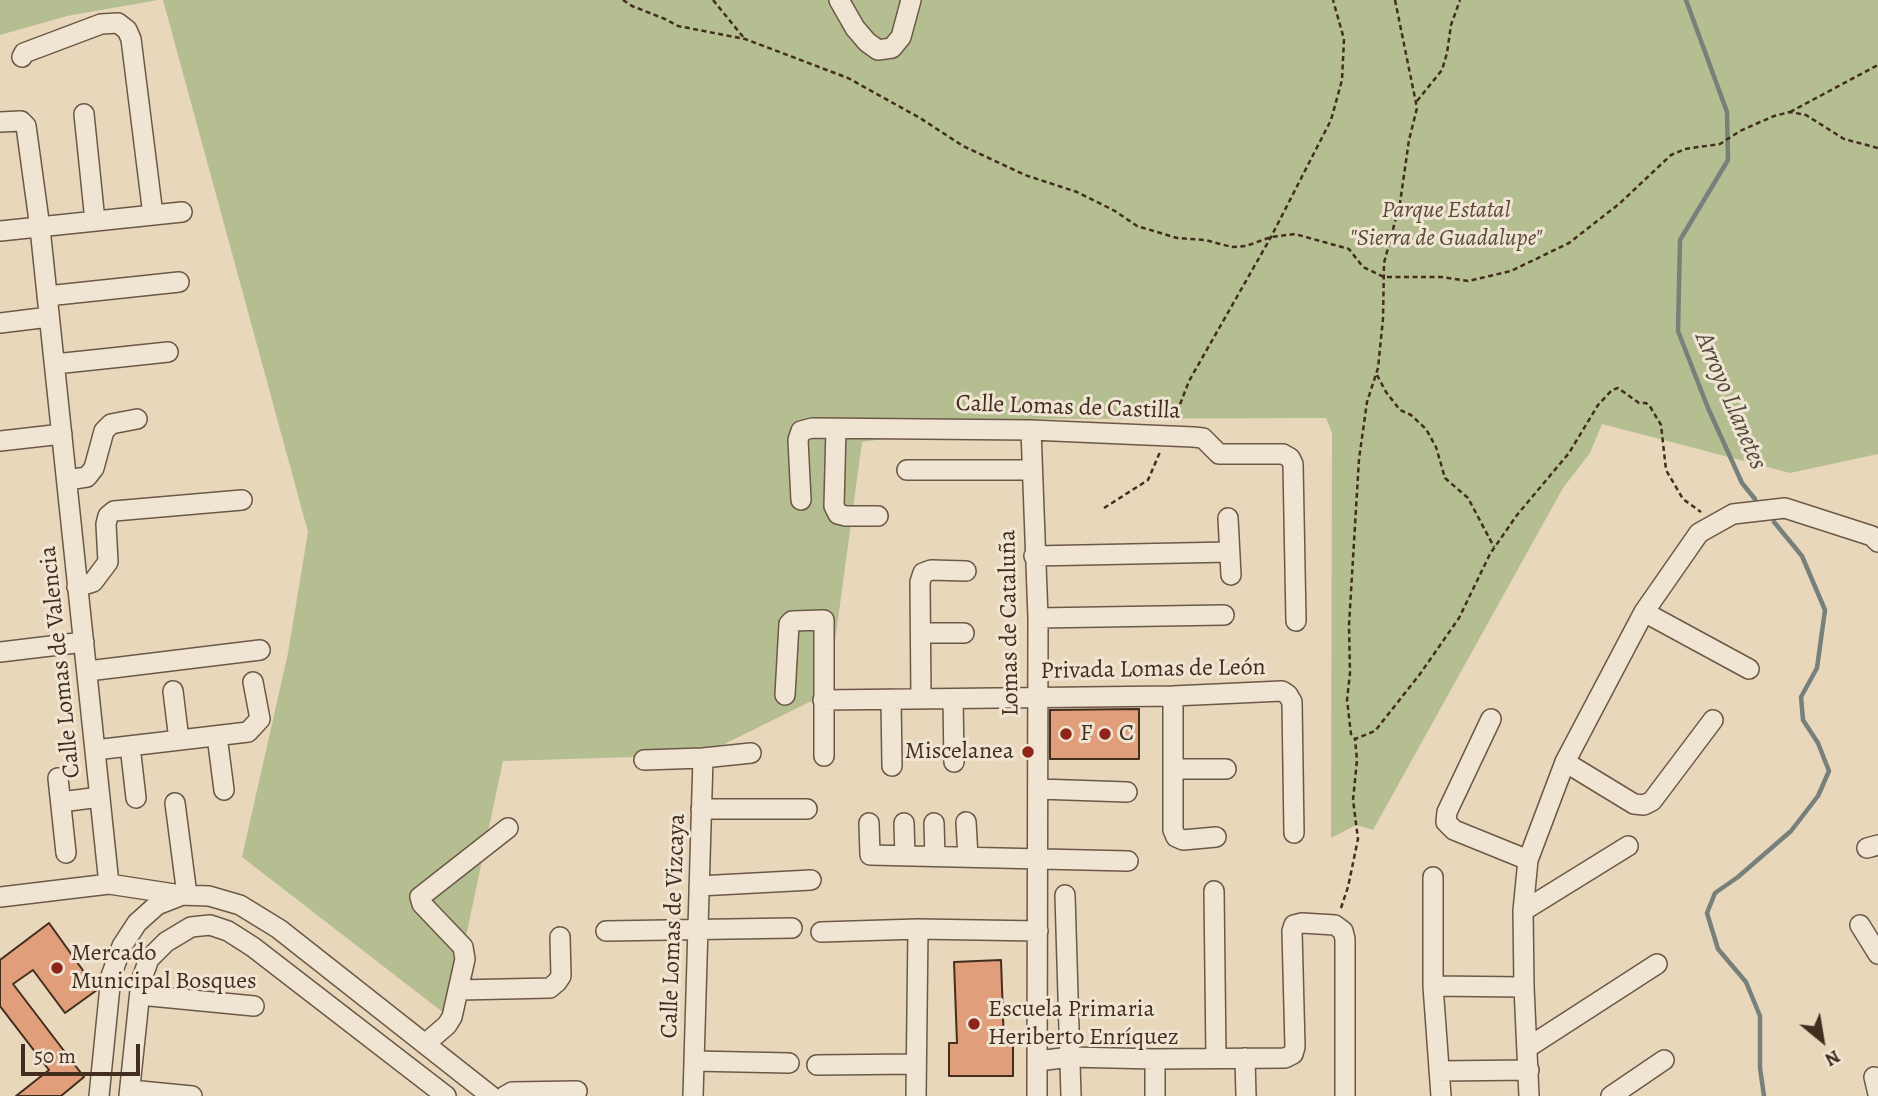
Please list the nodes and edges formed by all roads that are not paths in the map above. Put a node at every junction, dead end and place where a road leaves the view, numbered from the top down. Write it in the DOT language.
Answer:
graph roads {
  1 [pos="839,0"];
  2 [pos="912,0"];
  3 [pos="22,57"];
  4 [pos="84,114"];
  5 [pos="0,122"];
  6 [pos="182,212"];
  7 [pos="153,215"];
  8 [pos="95,221"];
  9 [pos="40,228"];
  10 [pos="0,231"];
  11 [pos="179,282"];
  12 [pos="47,296"];
  13 [pos="50,317"];
  14 [pos="0,323"];
  15 [pos="168,352"];
  16 [pos="55,364"];
  17 [pos="137,419"];
  18 [pos="836,428"];
  19 [pos="1031,430"];
  20 [pos="62,434"];
  21 [pos="0,441"];
  22 [pos="907,470"];
  23 [pos="1031,470"];
  24 [pos="67,480"];
  25 [pos="242,500"];
  26 [pos="801,500"];
  27 [pos="878,516"];
  28 [pos="1228,518"];
  29 [pos="1876,533"];
  30 [pos="1229,552"];
  31 [pos="1034,556"];
  32 [pos="966,571"];
  33 [pos="1231,575"];
  34 [pos="77,587"];
  35 [pos="1644,612"];
  36 [pos="1224,615"];
  37 [pos="1038,618"];
  38 [pos="1296,621"];
  39 [pos="964,633"];
  40 [pos="922,634"];
  41 [pos="84,642"];
  42 [pos="260,650"];
  43 [pos="0,652"];
  44 [pos="1749,669"];
  45 [pos="88,671"];
  46 [pos="253,682"];
  47 [pos="173,691"];
  48 [pos="785,695"];
  49 [pos="1173,696"];
  50 [pos="1036,698"];
  51 [pos="891,699"];
  52 [pos="920,699"];
  53 [pos="953,699"];
  54 [pos="823,700"];
  55 [pos="1491,719"];
  56 [pos="1713,720"];
  57 [pos="217,736"];
  58 [pos="179,740"];
  59 [pos="130,746"];
  60 [pos="95,750"];
  61 [pos="751,753"];
  62 [pos="824,756"];
  63 [pos="703,758"];
  64 [pos="644,760"];
  65 [pos="954,762"];
  66 [pos="1565,762"];
  67 [pos="892,766"];
  68 [pos="1174,769"];
  69 [pos="1226,769"];
  70 [pos="58,778"];
  71 [pos="1039,789"];
  72 [pos="224,790"];
  73 [pos="1127,792"];
  74 [pos="100,797"];
  75 [pos="136,798"];
  76 [pos="61,802"];
  77 [pos="175,803"];
  78 [pos="701,809"];
  79 [pos="807,809"];
  80 [pos="966,822"];
  81 [pos="869,823"];
  82 [pos="904,823"];
  83 [pos="934,823"];
  84 [pos="508,828"];
  85 [pos="1294,833"];
  86 [pos="1216,837"];
  87 [pos="1628,846"];
  88 [pos="66,853"];
  89 [pos="905,856"];
  90 [pos="935,856"];
  91 [pos="968,857"];
  92 [pos="1039,859"];
  93 [pos="1528,860"];
  94 [pos="1128,861"];
  95 [pos="1433,877"];
  96 [pos="811,880"];
  97 [pos="109,884"];
  98 [pos="699,886"];
  99 [pos="1214,891"];
  100 [pos="184,895"];
  101 [pos="1065,895"];
  102 [pos="0,897"];
  103 [pos="1523,911"];
  104 [pos="1860,925"];
  105 [pos="792,928"];
  106 [pos="918,929"];
  107 [pos="606,931"];
  108 [pos="698,931"];
  109 [pos="821,932"];
  110 [pos="1038,932"];
  111 [pos="561,937"];
  112 [pos="1878,954"];
  113 [pos="1657,964"];
  114 [pos="1433,986"];
  115 [pos="1524,987"];
  116 [pos="459,990"];
  117 [pos="140,995"];
  118 [pos="254,1006"];
  119 [pos="390,1016"];
  120 [pos="371,1038"];
  121 [pos="425,1044"];
  122 [pos="1527,1048"];
  123 [pos="1070,1057"];
  124 [pos="1216,1058"];
  125 [pos="1245,1058"];
  126 [pos="1155,1059"];
  127 [pos="1664,1060"];
  128 [pos="694,1061"];
  129 [pos="1038,1061"];
  130 [pos="789,1063"];
  131 [pos="916,1064"];
  132 [pos="817,1065"];
  133 [pos="1529,1070"];
  134 [pos="1439,1071"];
  135 [pos="577,1091"];
  136 [pos="130,1093"];
  137 [pos="441,1095"];
  138 [pos="99,1096"];
  139 [pos="192,1096"];
  140 [pos="491,1096"];
  141 [pos="505,1096"];
  142 [pos="694,1096"];
  143 [pos="916,1096"];
  144 [pos="1037,1096"];
  145 [pos="1071,1096"];
  146 [pos="1155,1096"];
  147 [pos="1246,1096"];
  148 [pos="1345,1096"];
  149 [pos="1441,1096"];
  150 [pos="1529,1096"];
  151 [pos="1611,1096"];
  1 -- 2 [label="street"];
  3 -- 7 [label="street"];
  4 -- 8 [label="street"];
  5 -- 9 [label="street, Calle Lomas de Valencia"];
  6 -- 7 [label="street"];
  7 -- 8 [label="street"];
  8 -- 9 [label="street"];
  9 -- 10 [label="street"];
  9 -- 12 [label="street, Calle Lomas de Valencia"];
  11 -- 12 [label="street"];
  12 -- 13 [label="street, Calle Lomas de Valencia"];
  13 -- 14 [label="street"];
  13 -- 16 [label="street, Calle Lomas de Valencia"];
  15 -- 16 [label="street"];
  16 -- 20 [label="street, Calle Lomas de Valencia"];
  17 -- 24 [label="street"];
  18 -- 19 [label="street, Calle Lomas de Castilla"];
  18 -- 26 [label="street, Calle Lomas de Castilla"];
  18 -- 27 [label="street"];
  19 -- 23 [label="street, Lomas de Cataluña"];
  19 -- 38 [label="street, Calle Lomas de Castilla"];
  20 -- 21 [label="street"];
  20 -- 24 [label="street, Calle Lomas de Valencia"];
  22 -- 23 [label="street"];
  23 -- 31 [label="street, Lomas de Cataluña"];
  24 -- 34 [label="street, Calle Lomas de Valencia"];
  25 -- 34 [label="street"];
  28 -- 30 [label="street"];
  29 -- 35 [label="street"];
  30 -- 31 [label="street"];
  30 -- 33 [label="street"];
  31 -- 37 [label="street, Lomas de Cataluña"];
  32 -- 40 [label="street"];
  34 -- 41 [label="street, Calle Lomas de Valencia"];
  35 -- 44 [label="street"];
  35 -- 66 [label="street"];
  36 -- 37 [label="street"];
  37 -- 50 [label="street, Lomas de Cataluña"];
  39 -- 40 [label="street"];
  40 -- 52 [label="street"];
  41 -- 43 [label="street"];
  41 -- 45 [label="street, Calle Lomas de Valencia"];
  42 -- 45 [label="street"];
  45 -- 60 [label="street, Calle Lomas de Valencia"];
  46 -- 57 [label="street"];
  47 -- 58 [label="street"];
  48 -- 54 [label="street"];
  49 -- 50 [label="street, Privada Lomas de León"];
  49 -- 68 [label="street"];
  49 -- 85 [label="street, Privada Lomas de León"];
  50 -- 53 [label="street, Privada Lomas de León"];
  50 -- 71 [label="street, Lomas de Cataluña"];
  51 -- 52 [label="street, Privada Lomas de León"];
  51 -- 54 [label="street, Privada Lomas de León"];
  51 -- 67 [label="street"];
  52 -- 53 [label="street, Privada Lomas de León"];
  53 -- 65 [label="street"];
  54 -- 62 [label="street"];
  55 -- 93 [label="street"];
  56 -- 66 [label="street"];
  57 -- 58 [label="street"];
  57 -- 72 [label="street"];
  58 -- 59 [label="street"];
  59 -- 60 [label="street"];
  59 -- 75 [label="street"];
  60 -- 74 [label="street, Calle Lomas de Valencia"];
  61 -- 63 [label="street"];
  63 -- 64 [label="street"];
  63 -- 78 [label="street, Calle Lomas de Vizcaya"];
  66 -- 93 [label="street"];
  68 -- 69 [label="street"];
  68 -- 86 [label="street"];
  70 -- 76 [label="street"];
  71 -- 73 [label="street"];
  71 -- 92 [label="street, Lomas de Cataluña"];
  74 -- 76 [label="street"];
  74 -- 97 [label="street, Calle Lomas de Valencia"];
  76 -- 88 [label="street"];
  77 -- 100 [label="street"];
  78 -- 79 [label="street"];
  78 -- 98 [label="street, Calle Lomas de Vizcaya"];
  80 -- 91 [label="street"];
  81 -- 89 [label="street"];
  82 -- 89 [label="street"];
  83 -- 90 [label="street"];
  84 -- 116 [label="street"];
  87 -- 103 [label="street"];
  89 -- 90 [label="street"];
  90 -- 91 [label="street"];
  91 -- 92 [label="street"];
  92 -- 94 [label="street"];
  92 -- 110 [label="street, Lomas de Cataluña"];
  93 -- 103 [label="street"];
  95 -- 114 [label="street"];
  96 -- 98 [label="street"];
  97 -- 100 [label="street"];
  97 -- 102 [label="street"];
  98 -- 108 [label="street, Calle Lomas de Vizcaya"];
  99 -- 124 [label="street"];
  100 -- 119 [label="street"];
  100 -- 138 [label="street"];
  101 -- 123 [label="street"];
  103 -- 115 [label="street"];
  104 -- 112 [label="street"];
  105 -- 108 [label="street"];
  106 -- 109 [label="street"];
  106 -- 110 [label="street"];
  106 -- 131 [label="street"];
  107 -- 108 [label="street"];
  108 -- 128 [label="street, Calle Lomas de Vizcaya"];
  110 -- 129 [label="street, Lomas de Cataluña"];
  111 -- 116 [label="street"];
  113 -- 122 [label="street"];
  114 -- 115 [label="street"];
  114 -- 134 [label="street"];
  115 -- 122 [label="street"];
  116 -- 121 [label="street"];
  117 -- 118 [label="street"];
  117 -- 120 [label="street"];
  117 -- 136 [label="street"];
  119 -- 120 [label="street"];
  119 -- 121 [label="street"];
  120 -- 137 [label="street"];
  121 -- 140 [label="street"];
  122 -- 133 [label="street"];
  123 -- 126 [label="street"];
  123 -- 129 [label="street"];
  123 -- 145 [label="street"];
  124 -- 125 [label="street"];
  124 -- 126 [label="street"];
  125 -- 147 [label="street"];
  125 -- 148 [label="street"];
  126 -- 146 [label="street"];
  127 -- 151 [label="street"];
  128 -- 130 [label="street"];
  128 -- 142 [label="street, Calle Lomas de Vizcaya"];
  129 -- 144 [label="street, Lomas de Cataluña"];
  131 -- 132 [label="street"];
  131 -- 143 [label="street"];
  133 -- 134 [label="street"];
  133 -- 150 [label="street"];
  134 -- 149 [label="street"];
  135 -- 141 [label="street"];
  136 -- 139 [label="street"];
}
